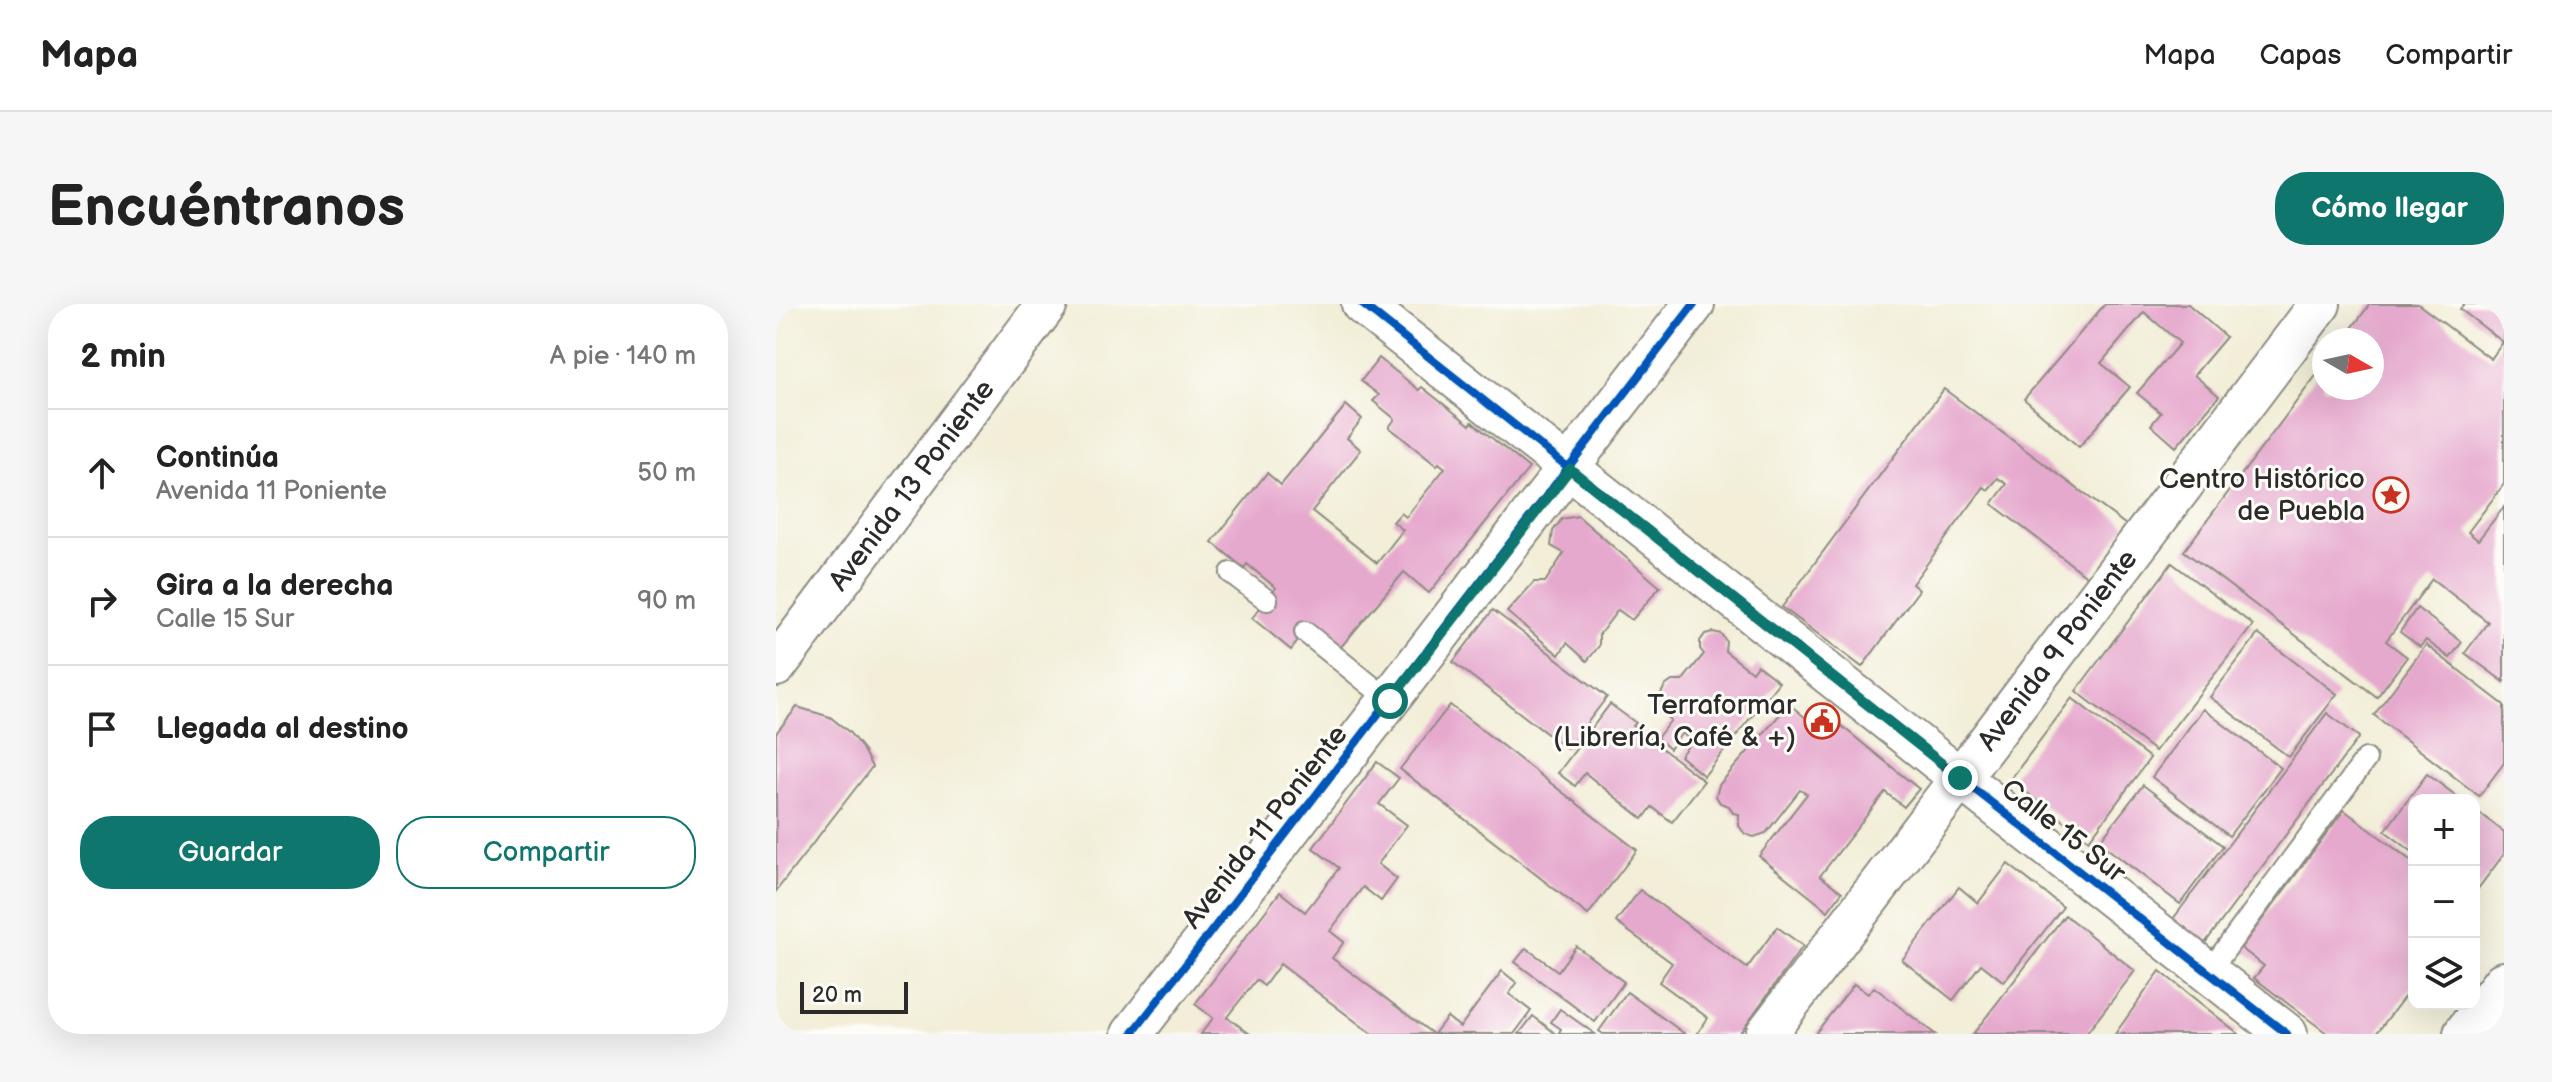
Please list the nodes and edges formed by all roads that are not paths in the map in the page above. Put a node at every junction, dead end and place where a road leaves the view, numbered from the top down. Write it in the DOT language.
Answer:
graph roads {
  1 [pos="1047,304"];
  2 [pos="1362,304"];
  3 [pos="1694,304"];
  4 [pos="2320,304"];
  5 [pos="1570,469"];
  6 [pos="1231,573"];
  7 [pos="1267,600"];
  8 [pos="1305,632"];
  9 [pos="776,666"];
  10 [pos="1390,701"];
  11 [pos="2366,759"];
  12 [pos="1960,778"];
  13 [pos="2208,973"];
  14 [pos="2504,984"];
  15 [pos="1132,1034"];
  16 [pos="1766,1034"];
  17 [pos="2287,1034"];
  18 [pos="2466,1034"];
  1 -- 9 [label="street, Avenida 13 Poniente"];
  2 -- 5 [label="street, Calle 15 Sur"];
  3 -- 5 [label="street, Avenida 11 Poniente"];
  4 -- 12 [label="street, Avenida 9 Poniente"];
  5 -- 10 [label="street, Avenida 11 Poniente"];
  5 -- 12 [label="street, Calle 15 Sur"];
  6 -- 7 [label="lane"];
  8 -- 10 [label="lane"];
  10 -- 15 [label="street, Avenida 11 Poniente"];
  11 -- 13 [label="lane"];
  12 -- 13 [label="street, Calle 15 Sur"];
  12 -- 16 [label="street, Avenida 9 Poniente"];
  13 -- 17 [label="street, Calle 15 Sur"];
  14 -- 18 [label="main road"];
}
